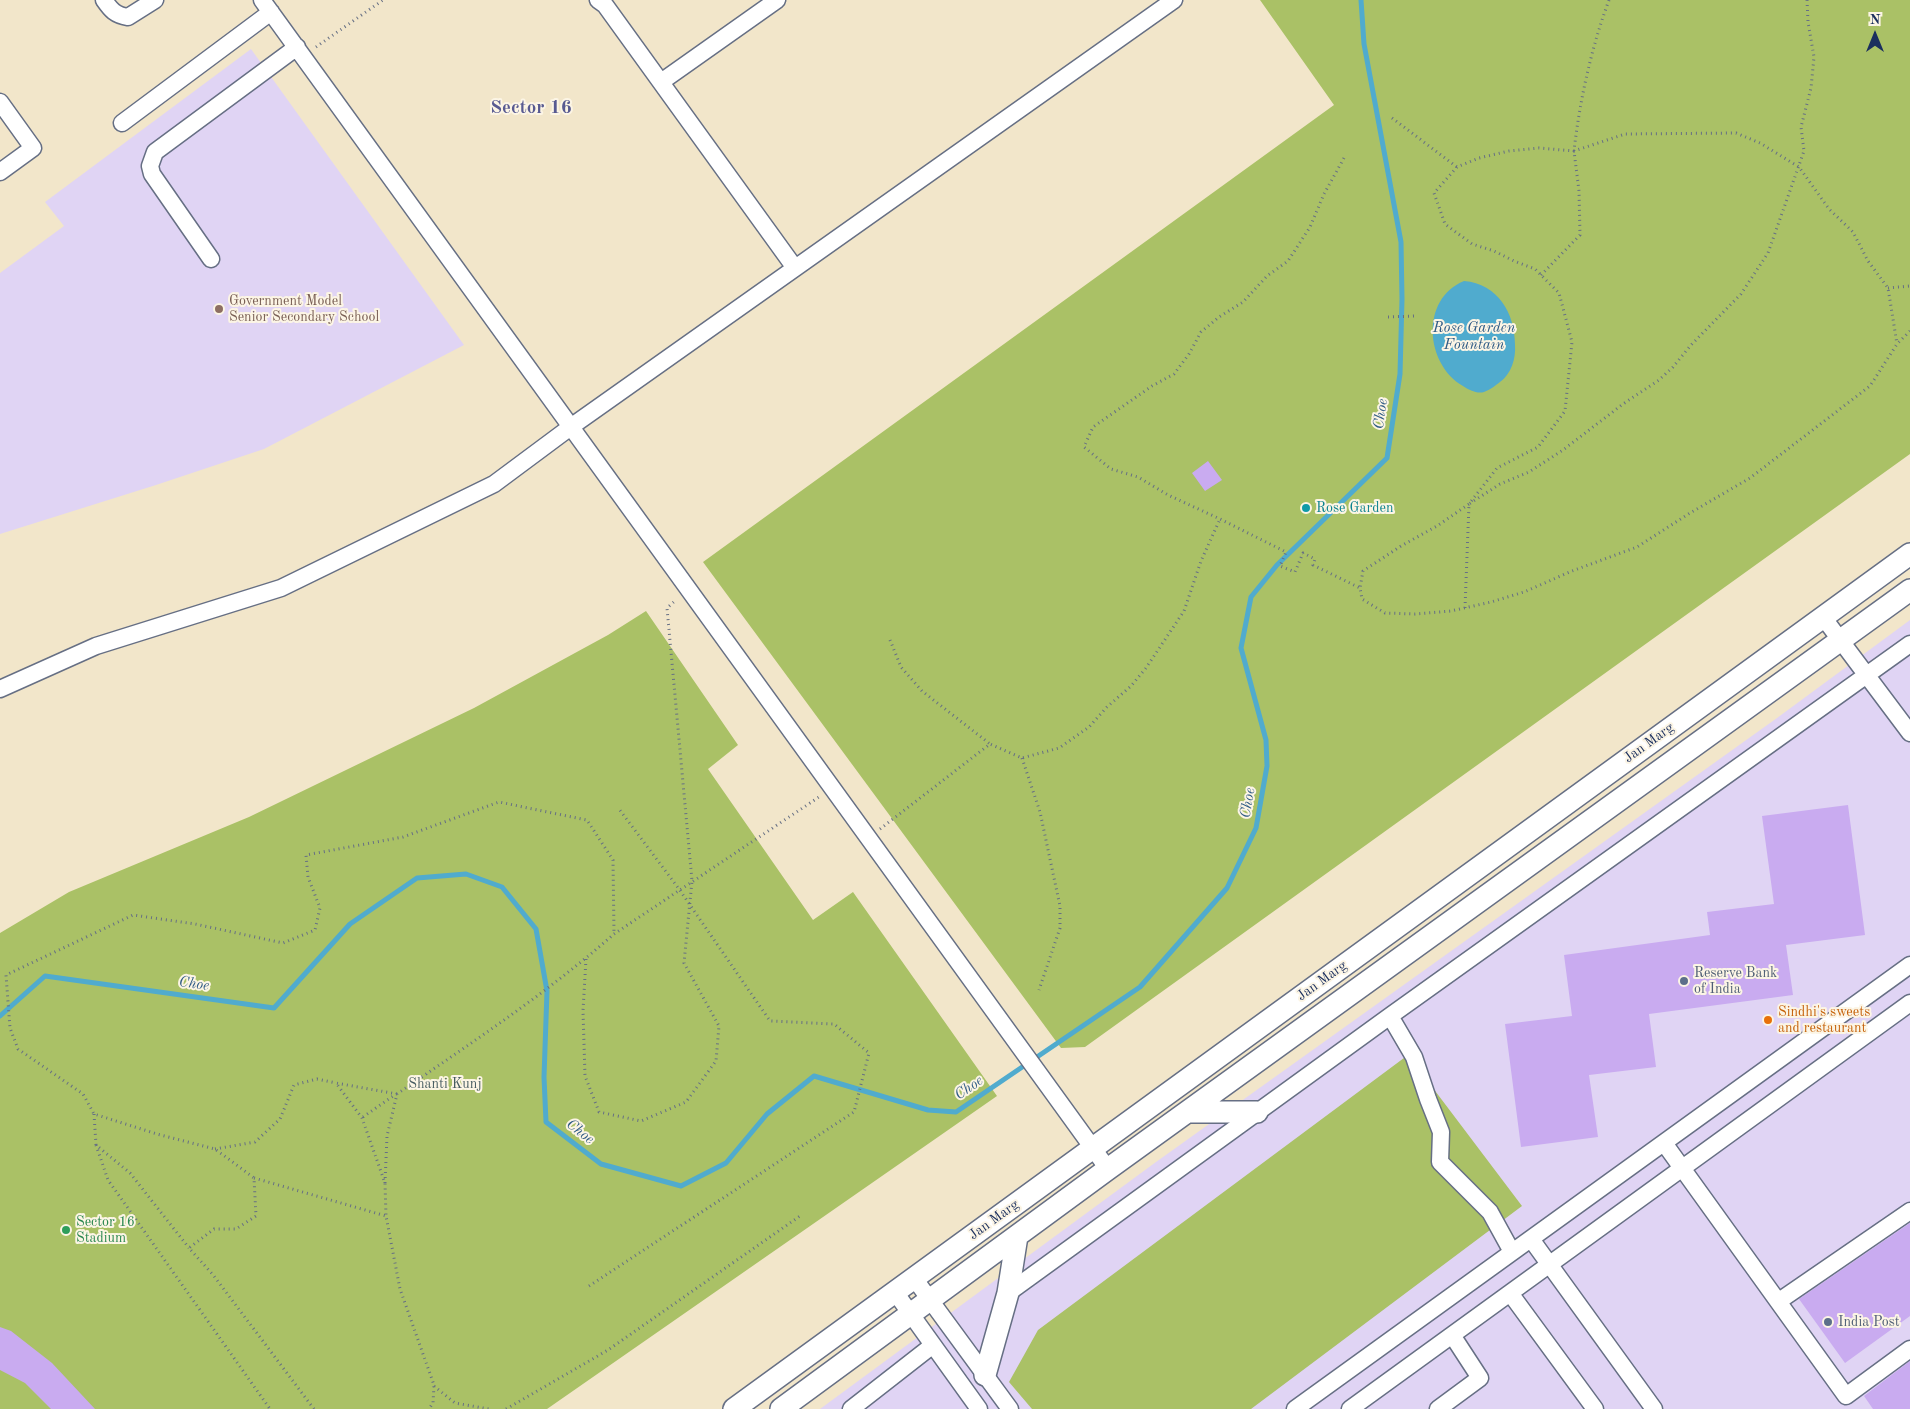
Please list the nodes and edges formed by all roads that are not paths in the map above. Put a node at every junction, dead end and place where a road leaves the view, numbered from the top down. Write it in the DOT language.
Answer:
graph roads {
  1 [pos="104,0"];
  2 [pos="155,0"];
  3 [pos="598,0"];
  4 [pos="777,0"];
  5 [pos="1174,0"];
  6 [pos="267,6"];
  7 [pos="300,52"];
  8 [pos="660,82"];
  9 [pos="0,102"];
  10 [pos="122,123"];
  11 [pos="0,172"];
  12 [pos="211,259"];
  13 [pos="795,268"];
  14 [pos="572,426"];
  15 [pos="1910,554"];
  16 [pos="1910,590"];
  17 [pos="1823,617"];
  18 [pos="1840,641"];
  19 [pos="1910,644"];
  20 [pos="1866,676"];
  21 [pos="0,689"];
  22 [pos="1910,733"];
  23 [pos="1910,965"];
  24 [pos="1910,1003"];
  25 [pos="1390,1016"];
  26 [pos="1188,1112"];
  27 [pos="1257,1112"];
  28 [pos="1664,1143"];
  29 [pos="1093,1148"];
  30 [pos="1682,1169"];
  31 [pos="1108,1170"];
  32 [pos="1910,1211"];
  33 [pos="1017,1236"];
  34 [pos="1532,1239"];
  35 [pos="1512,1252"];
  36 [pos="1550,1265"];
  37 [pos="914,1278"];
  38 [pos="895,1292"];
  39 [pos="1008,1293"];
  40 [pos="1510,1293"];
  41 [pos="930,1300"];
  42 [pos="1779,1301"];
  43 [pos="910,1314"];
  44 [pos="1452,1335"];
  45 [pos="933,1345"];
  46 [pos="1910,1349"];
  47 [pos="985,1375"];
  48 [pos="1842,1403"];
  49 [pos="734,1409"];
  50 [pos="781,1409"];
  51 [pos="851,1409"];
  52 [pos="979,1409"];
  53 [pos="1010,1409"];
  54 [pos="1295,1409"];
  55 [pos="1350,1409"];
  56 [pos="1438,1409"];
  57 [pos="1595,1409"];
  58 [pos="1654,1409"];
  1 -- 2 [label="street"];
  3 -- 8 [label="street"];
  4 -- 8 [label="street"];
  5 -- 13 [label="street"];
  6 -- 7 [label="street"];
  6 -- 10 [label="street"];
  7 -- 12 [label="street"];
  7 -- 14 [label="street"];
  8 -- 13 [label="street"];
  9 -- 11 [label="street"];
  13 -- 14 [label="street"];
  14 -- 21 [label="street"];
  14 -- 29 [label="street"];
  15 -- 17 [label="main road, Jan Marg"];
  16 -- 18 [label="main road, Jan Marg"];
  17 -- 18 [label="street"];
  17 -- 29 [label="main road, Jan Marg"];
  18 -- 20 [label="street"];
  18 -- 26 [label="main road, Jan Marg"];
  19 -- 20 [label="street"];
  20 -- 22 [label="street"];
  20 -- 25 [label="street"];
  23 -- 28 [label="street"];
  24 -- 30 [label="street"];
  25 -- 27 [label="street"];
  25 -- 35 [label="street"];
  26 -- 27 [label="main road"];
  26 -- 31 [label="main road, Jan Marg"];
  27 -- 39 [label="street"];
  28 -- 30 [label="street"];
  28 -- 34 [label="street"];
  29 -- 31 [label="street"];
  29 -- 37 [label="main road, Jan Marg"];
  30 -- 36 [label="street"];
  30 -- 42 [label="street"];
  31 -- 33 [label="main road, Jan Marg"];
  32 -- 42 [label="street"];
  33 -- 39 [label="main road"];
  33 -- 41 [label="main road, Jan Marg"];
  34 -- 35 [label="street"];
  34 -- 36 [label="street"];
  35 -- 54 [label="street"];
  36 -- 40 [label="street"];
  36 -- 58 [label="street"];
  37 -- 38 [label="main road, Jan Marg"];
  37 -- 41 [label="street"];
  38 -- 43 [label="street"];
  38 -- 49 [label="main road, Jan Marg"];
  39 -- 47 [label="main road"];
  40 -- 44 [label="street"];
  40 -- 57 [label="street"];
  41 -- 43 [label="main road, Jan Marg"];
  41 -- 47 [label="street"];
  42 -- 48 [label="street"];
  43 -- 45 [label="street"];
  43 -- 50 [label="main road, Jan Marg"];
  44 -- 55 [label="street"];
  44 -- 56 [label="street"];
  45 -- 51 [label="street"];
  45 -- 52 [label="street"];
  46 -- 48 [label="street"];
  47 -- 53 [label="street"];
}
